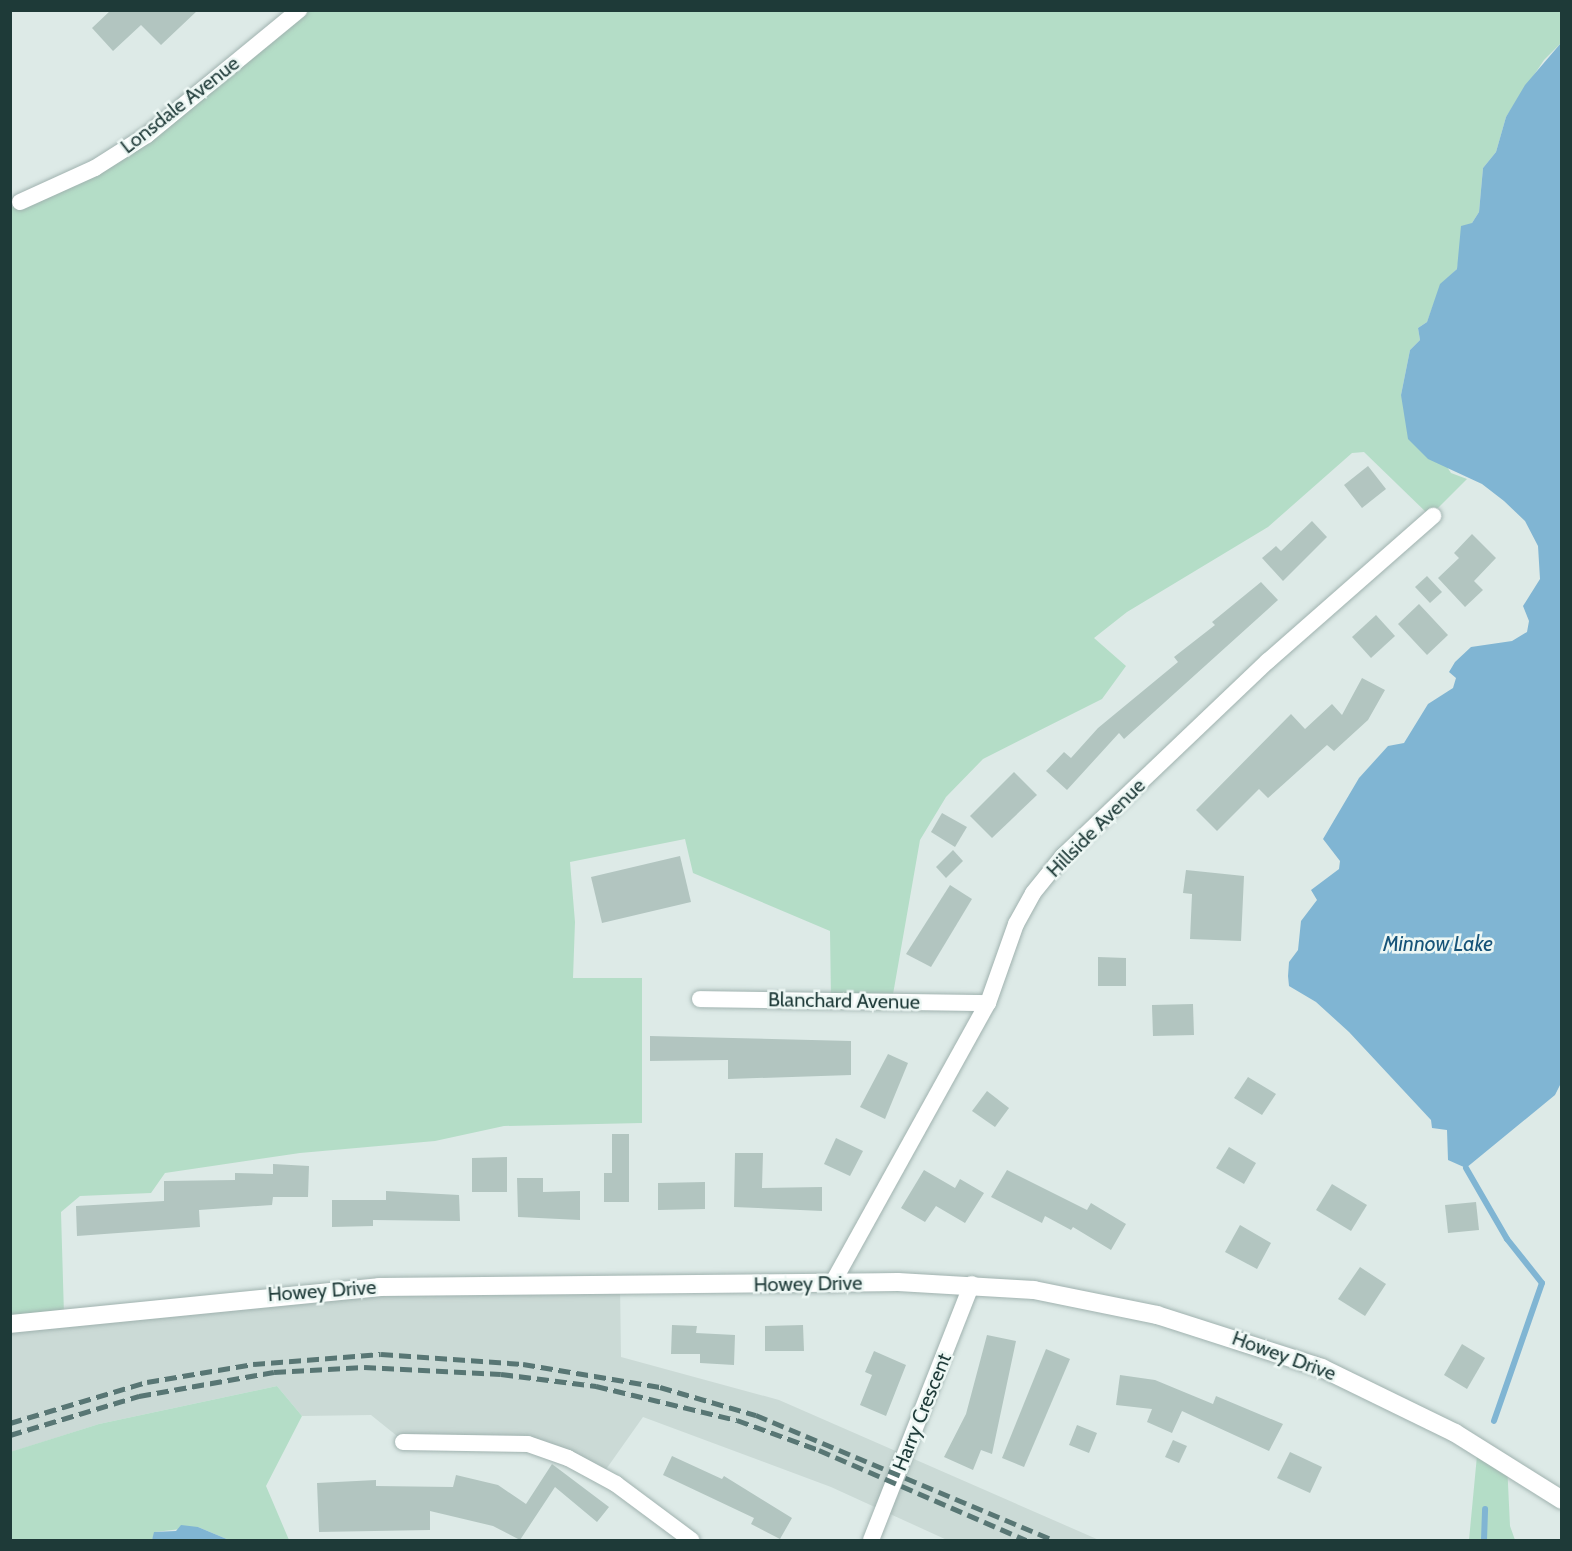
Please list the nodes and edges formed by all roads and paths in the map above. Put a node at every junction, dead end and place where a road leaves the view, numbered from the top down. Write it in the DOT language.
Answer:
graph roads {
  1 [pos="299,10"];
  2 [pos="20,202"];
  3 [pos="1433,516"];
  4 [pos="700,999"];
  5 [pos="988,1003"];
  6 [pos="832,1284"];
  7 [pos="972,1284"];
  8 [pos="10,1324"];
  9 [pos="402,1442"];
  10 [pos="1562,1500"];
  11 [pos="691,1540"];
  12 [pos="871,1540"];
  1 -- 2 [label="street, Lonsdale Avenue"];
  3 -- 5 [label="street, Hillside Avenue"];
  4 -- 5 [label="street, Blanchard Avenue"];
  5 -- 6 [label="street, Hillside Avenue"];
  6 -- 7 [label="main road, Howey Drive"];
  6 -- 8 [label="main road, Howey Drive"];
  7 -- 10 [label="main road, Howey Drive"];
  7 -- 12 [label="street, Harry Crescent"];
  9 -- 11 [label="street"];
}
